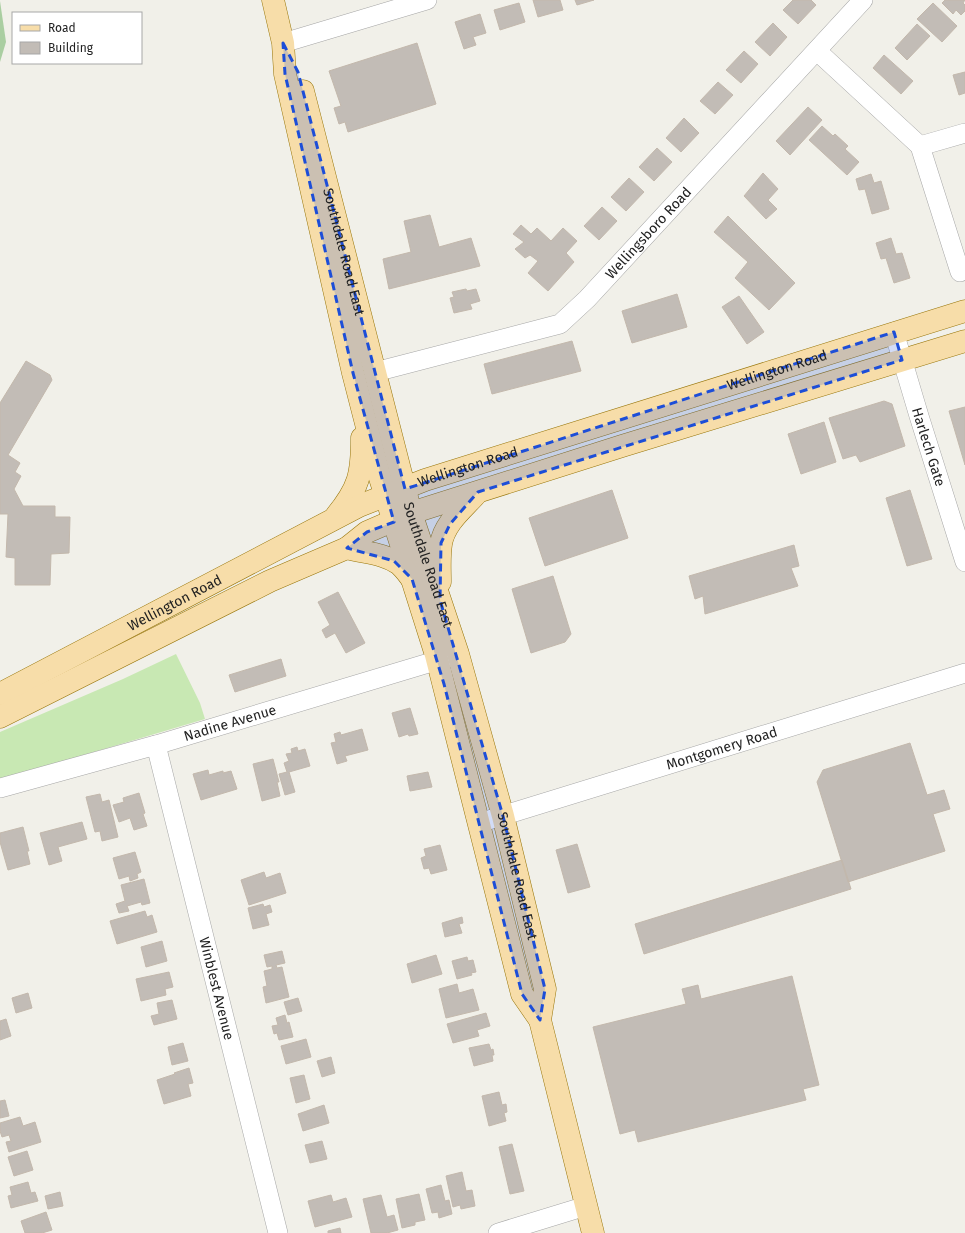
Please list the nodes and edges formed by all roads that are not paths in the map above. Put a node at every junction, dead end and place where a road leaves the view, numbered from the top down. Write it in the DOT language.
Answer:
graph roads {
  1 [pos="273,0"];
  2 [pos="427,0"];
  3 [pos="863,0"];
  4 [pos="283,43"];
  5 [pos="817,51"];
  6 [pos="965,133"];
  7 [pos="920,146"];
  8 [pos="960,272"];
  9 [pos="965,311"];
  10 [pos="894,332"];
  11 [pos="965,341"];
  12 [pos="902,360"];
  13 [pos="794,365"];
  14 [pos="375,372"];
  15 [pos="801,391"];
  16 [pos="363,415"];
  17 [pos="395,492"];
  18 [pos="478,492"];
  19 [pos="402,518"];
  20 [pos="332,520"];
  21 [pos="347,548"];
  22 [pos="965,562"];
  23 [pos="412,579"];
  24 [pos="440,600"];
  25 [pos="458,654"];
  26 [pos="437,660"];
  27 [pos="965,673"];
  28 [pos="0,694"];
  29 [pos="0,717"];
  30 [pos="156,745"];
  31 [pos="0,788"];
  32 [pos="503,816"];
  33 [pos="479,823"];
  34 [pos="540,1020"];
  35 [pos="586,1206"];
  36 [pos="278,1233"];
  37 [pos="498,1233"];
  38 [pos="593,1233"];
  1 -- 4 [label="main road, Southdale Road East"];
  2 -- 4 [label="street"];
  3 -- 5 [label="street, Wellingsboro Road"];
  4 -- 14 [label="main road, Southdale Road East"];
  4 -- 16 [label="main road, Southdale Road East"];
  5 -- 7 [label="street"];
  5 -- 14 [label="street, Wellingsboro Road"];
  6 -- 7 [label="street"];
  7 -- 8 [label="street"];
  9 -- 10 [label="main road, Wellington Road"];
  10 -- 12 [label="street, Harlech Gate"];
  10 -- 13 [label="main road, Wellington Road"];
  11 -- 12 [label="main road, Wellington Road"];
  12 -- 15 [label="main road, Wellington Road"];
  12 -- 22 [label="street, Harlech Gate"];
  13 -- 15 [label="main road"];
  13 -- 17 [label="main road, Wellington Road"];
  14 -- 17 [label="main road, Southdale Road East"];
  15 -- 18 [label="main road, Wellington Road"];
  16 -- 17 [label="main road, Southdale Road East"];
  16 -- 20 [label="main road"];
  17 -- 19 [label="main road, Southdale Road East"];
  17 -- 20 [label="main road, Wellington Road"];
  18 -- 19 [label="main road, Wellington Road"];
  18 -- 24 [label="main road"];
  19 -- 21 [label="main road, Wellington Road"];
  19 -- 23 [label="main road, Southdale Road East"];
  19 -- 24 [label="main road, Southdale Road East"];
  20 -- 28 [label="main road, Wellington Road"];
  21 -- 23 [label="main road"];
  21 -- 29 [label="main road, Wellington Road"];
  23 -- 26 [label="main road, Southdale Road East"];
  24 -- 25 [label="main road, Southdale Road East"];
  25 -- 26 [label="street, Nadine Avenue"];
  25 -- 32 [label="main road, Southdale Road East"];
  26 -- 30 [label="street, Nadine Avenue"];
  26 -- 33 [label="main road, Southdale Road East"];
  27 -- 32 [label="street, Montgomery Road"];
  30 -- 31 [label="street, Nadine Avenue"];
  30 -- 36 [label="street, Winblest Avenue"];
  32 -- 33 [label="street, Montgomery Road"];
  32 -- 34 [label="main road, Southdale Road East"];
  33 -- 34 [label="main road, Southdale Road East"];
  34 -- 35 [label="main road, Southdale Road East"];
  35 -- 37 [label="street"];
  35 -- 38 [label="main road, Southdale Road East"];
}
